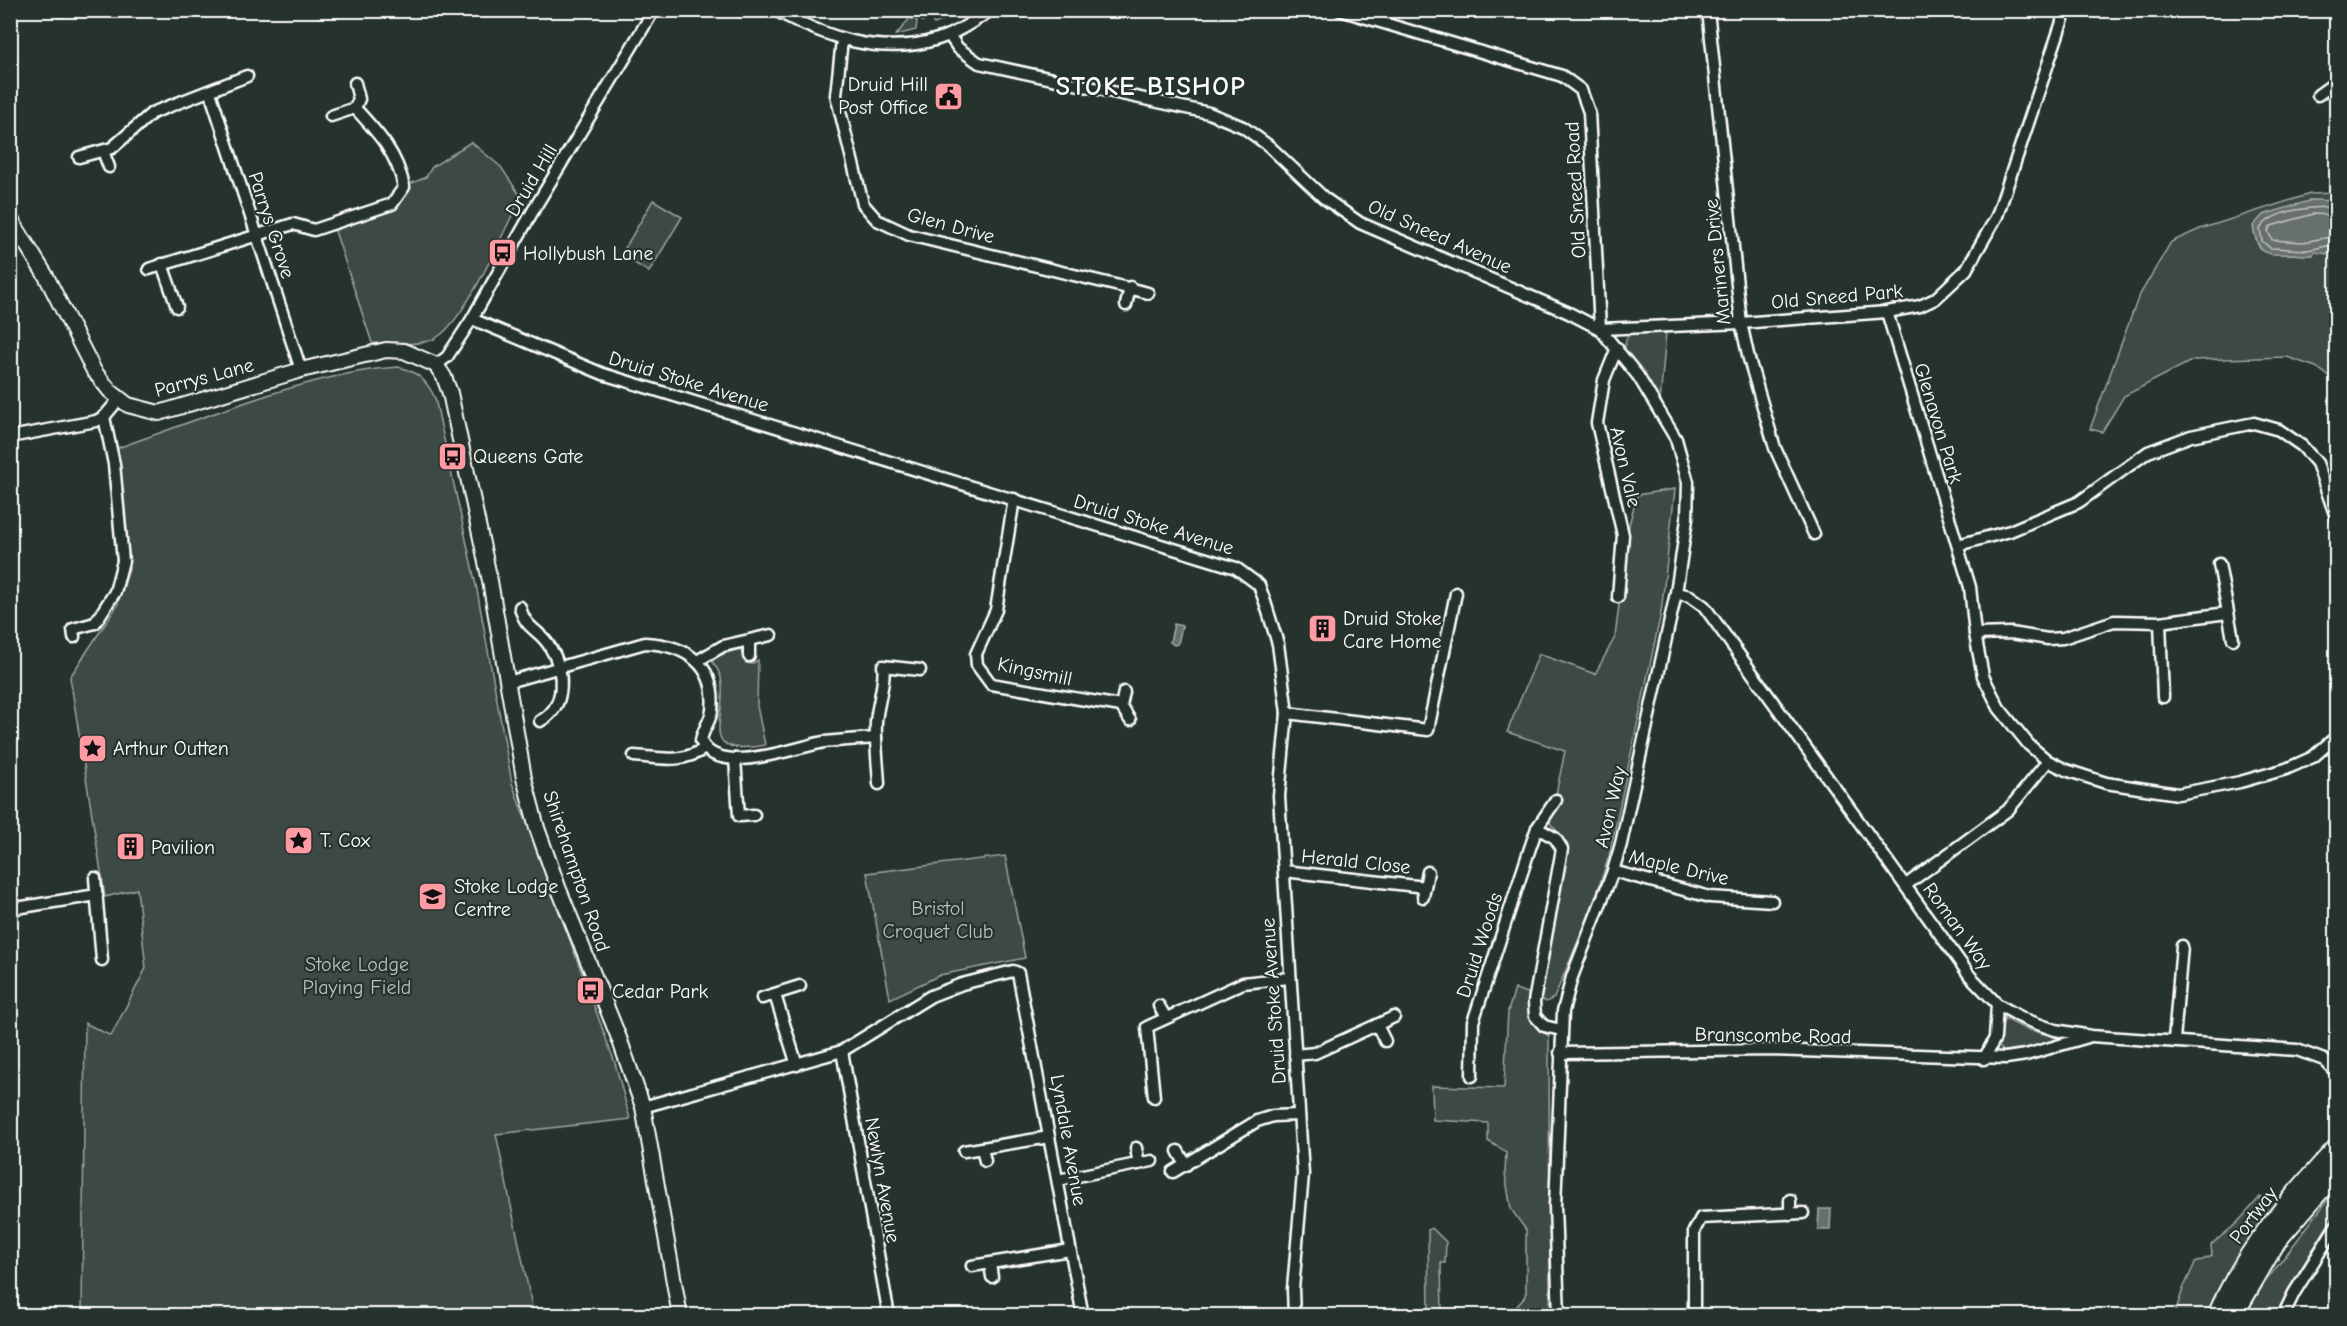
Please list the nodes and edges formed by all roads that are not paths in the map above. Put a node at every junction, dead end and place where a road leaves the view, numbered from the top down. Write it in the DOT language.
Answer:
graph roads {
  1 [pos="654,10"];
  2 [pos="774,10"];
  3 [pos="991,10"];
  4 [pos="1340,10"];
  5 [pos="1708,10"];
  6 [pos="2066,10"];
  7 [pos="949,35"];
  8 [pos="842,40"];
  9 [pos="247,76"];
  10 [pos="2337,82"];
  11 [pos="355,83"];
  12 [pos="210,92"];
  13 [pos="2318,95"];
  14 [pos="355,108"];
  15 [pos="331,116"];
  16 [pos="103,151"];
  17 [pos="79,157"];
  18 [pos="109,167"];
  19 [pos="10,218"];
  20 [pos="256,234"];
  21 [pos="162,264"];
  22 [pos="149,268"];
  23 [pos="1130,287"];
  24 [pos="1148,293"];
  25 [pos="1126,305"];
  26 [pos="177,307"];
  27 [pos="1887,312"];
  28 [pos="472,319"];
  29 [pos="1742,323"];
  30 [pos="1600,329"];
  31 [pos="1617,348"];
  32 [pos="436,365"];
  33 [pos="301,370"];
  34 [pos="119,399"];
  35 [pos="104,417"];
  36 [pos="10,436"];
  37 [pos="1014,499"];
  38 [pos="2337,517"];
  39 [pos="1814,534"];
  40 [pos="1958,545"];
  41 [pos="2219,564"];
  42 [pos="1456,593"];
  43 [pos="1676,593"];
  44 [pos="1618,597"];
  45 [pos="520,607"];
  46 [pos="2227,613"];
  47 [pos="2160,622"];
  48 [pos="1975,634"];
  49 [pos="771,636"];
  50 [pos="74,637"];
  51 [pos="2233,639"];
  52 [pos="749,641"];
  53 [pos="750,656"];
  54 [pos="697,662"];
  55 [pos="557,668"];
  56 [pos="920,670"];
  57 [pos="508,682"];
  58 [pos="1124,692"];
  59 [pos="2163,696"];
  60 [pos="1121,705"];
  61 [pos="1287,713"];
  62 [pos="1130,720"];
  63 [pos="540,721"];
  64 [pos="2337,737"];
  65 [pos="876,738"];
  66 [pos="705,748"];
  67 [pos="633,756"];
  68 [pos="735,759"];
  69 [pos="2048,761"];
  70 [pos="879,784"];
  71 [pos="1556,800"];
  72 [pos="754,815"];
  73 [pos="1538,828"];
  74 [pos="1284,871"];
  75 [pos="1613,871"];
  76 [pos="1428,872"];
  77 [pos="95,878"];
  78 [pos="1906,885"];
  79 [pos="97,895"];
  80 [pos="1772,901"];
  81 [pos="10,909"];
  82 [pos="2182,946"];
  83 [pos="102,960"];
  84 [pos="1289,978"];
  85 [pos="800,986"];
  86 [pos="775,994"];
  87 [pos="762,998"];
  88 [pos="1997,1004"];
  89 [pos="1159,1006"];
  90 [pos="1394,1017"];
  91 [pos="1166,1018"];
  92 [pos="1377,1025"];
  93 [pos="1561,1030"];
  94 [pos="2091,1036"];
  95 [pos="2174,1040"];
  96 [pos="1385,1041"];
  97 [pos="842,1052"];
  98 [pos="1560,1053"];
  99 [pos="1295,1055"];
  100 [pos="1984,1059"];
  101 [pos="797,1065"];
  102 [pos="2337,1072"];
  103 [pos="1472,1076"];
  104 [pos="1154,1097"];
  105 [pos="643,1107"];
  106 [pos="1298,1115"];
  107 [pos="1049,1137"];
  108 [pos="982,1148"];
  109 [pos="1136,1148"];
  110 [pos="2337,1149"];
  111 [pos="964,1150"];
  112 [pos="1178,1151"];
  113 [pos="985,1161"];
  114 [pos="1152,1161"];
  115 [pos="1139,1164"];
  116 [pos="1186,1165"];
  117 [pos="1173,1172"];
  118 [pos="2337,1172"];
  119 [pos="1058,1180"];
  120 [pos="1790,1200"];
  121 [pos="1803,1213"];
  122 [pos="1790,1214"];
  123 [pos="2337,1226"];
  124 [pos="1070,1250"];
  125 [pos="990,1264"];
  126 [pos="972,1266"];
  127 [pos="992,1277"];
  128 [pos="1558,1315"];
  129 [pos="680,1316"];
  130 [pos="889,1316"];
  131 [pos="1083,1316"];
  132 [pos="1294,1316"];
  133 [pos="1694,1316"];
  134 [pos="2217,1316"];
  135 [pos="2233,1316"];
  136 [pos="2283,1316"];
  1 -- 28 [label="street, Druid Hill"];
  2 -- 8 [label="street"];
  3 -- 7 [label="street"];
  4 -- 30 [label="street, Old Sneed Road"];
  5 -- 29 [label="street, Mariners Drive"];
  6 -- 27 [label="street, Old Sneed Park"];
  7 -- 8 [label="street"];
  7 -- 30 [label="street, Old Sneed Avenue"];
  8 -- 23 [label="street, Glen Drive"];
  9 -- 12 [label="street"];
  10 -- 13 [label="street"];
  11 -- 14 [label="street"];
  12 -- 16 [label="street"];
  12 -- 20 [label="street, Parrys Grove"];
  14 -- 15 [label="street"];
  14 -- 20 [label="street"];
  16 -- 17 [label="street"];
  16 -- 18 [label="street"];
  19 -- 34 [label="main road, Parrys Lane"];
  20 -- 21 [label="street"];
  20 -- 33 [label="street, Parrys Grove"];
  21 -- 22 [label="street"];
  21 -- 26 [label="street"];
  23 -- 24 [label="street, Glen Drive"];
  23 -- 25 [label="street"];
  27 -- 29 [label="street, Old Sneed Park"];
  27 -- 40 [label="street, Glenavon Park"];
  28 -- 32 [label="street, Druid Hill"];
  28 -- 37 [label="street, Druid Stoke Avenue"];
  29 -- 30 [label="street, Old Sneed Park"];
  29 -- 39 [label="street, Mariners Drive"];
  30 -- 31 [label="street, Avon Way"];
  31 -- 43 [label="street, Avon Way"];
  31 -- 44 [label="street, Avon Vale"];
  32 -- 33 [label="main road, Parrys Lane"];
  32 -- 57 [label="main road, Shirehampton Road"];
  33 -- 34 [label="main road, Parrys Lane"];
  34 -- 35 [label="street"];
  35 -- 36 [label="street"];
  35 -- 50 [label="street"];
  37 -- 60 [label="street, Kingsmill"];
  37 -- 61 [label="street, Druid Stoke Avenue"];
  38 -- 40 [label="street"];
  40 -- 48 [label="street, Glenavon Park"];
  41 -- 46 [label="street"];
  42 -- 61 [label="street"];
  43 -- 75 [label="street, Avon Way"];
  43 -- 78 [label="street, Roman Way"];
  45 -- 55 [label="street"];
  46 -- 47 [label="street"];
  46 -- 51 [label="street"];
  47 -- 48 [label="street"];
  47 -- 59 [label="street"];
  48 -- 69 [label="street, Glenavon Park"];
  49 -- 52 [label="street"];
  52 -- 53 [label="street"];
  52 -- 54 [label="street"];
  54 -- 55 [label="street"];
  54 -- 66 [label="street"];
  55 -- 57 [label="street"];
  55 -- 63 [label="street"];
  56 -- 65 [label="street"];
  57 -- 105 [label="main road, Shirehampton Road"];
  58 -- 60 [label="street"];
  60 -- 62 [label="street"];
  61 -- 74 [label="street, Druid Stoke Avenue"];
  64 -- 69 [label="street, Glenavon Park"];
  65 -- 68 [label="street"];
  65 -- 70 [label="street"];
  66 -- 67 [label="street"];
  66 -- 68 [label="street"];
  68 -- 72 [label="street"];
  69 -- 78 [label="street"];
  71 -- 73 [label="street, Druid Woods"];
  73 -- 93 [label="street"];
  73 -- 103 [label="street, Druid Woods"];
  74 -- 76 [label="street, Herald Close"];
  74 -- 84 [label="street, Druid Stoke Avenue"];
  75 -- 80 [label="street, Maple Drive"];
  75 -- 93 [label="street, Avon Way"];
  77 -- 79 [label="street"];
  78 -- 88 [label="street, Roman Way"];
  79 -- 81 [label="street"];
  79 -- 83 [label="street"];
  82 -- 95 [label="street"];
  84 -- 91 [label="street"];
  84 -- 99 [label="street, Druid Stoke Avenue"];
  85 -- 86 [label="street"];
  86 -- 87 [label="street"];
  86 -- 101 [label="street"];
  88 -- 94 [label="street, Roman Way"];
  88 -- 100 [label="street"];
  89 -- 91 [label="street"];
  90 -- 92 [label="street"];
  91 -- 104 [label="street"];
  92 -- 96 [label="street"];
  92 -- 99 [label="street"];
  93 -- 98 [label="street, Avon Way"];
  94 -- 95 [label="street, Roman Way"];
  94 -- 100 [label="street, Branscombe Road"];
  95 -- 102 [label="street, Roman Way"];
  97 -- 101 [label="street"];
  97 -- 107 [label="street, Lyndale Avenue"];
  97 -- 130 [label="street, Newlyn Avenue"];
  98 -- 100 [label="street, Branscombe Road"];
  98 -- 128 [label="street, Avon Way"];
  99 -- 106 [label="street, Druid Stoke Avenue"];
  101 -- 105 [label="street"];
  105 -- 129 [label="main road, Shirehampton Road"];
  106 -- 116 [label="street"];
  106 -- 132 [label="street, Druid Stoke Avenue"];
  107 -- 108 [label="street"];
  107 -- 119 [label="street, Lyndale Avenue"];
  108 -- 111 [label="street"];
  108 -- 113 [label="street"];
  109 -- 115 [label="street"];
  110 -- 134 [label="highway, Portway"];
  112 -- 116 [label="street"];
  114 -- 115 [label="street"];
  115 -- 119 [label="street"];
  116 -- 117 [label="street"];
  118 -- 135 [label="highway, Portway"];
  119 -- 124 [label="street, Lyndale Avenue"];
  120 -- 122 [label="street"];
  121 -- 122 [label="street"];
  122 -- 133 [label="street"];
  123 -- 136 [label="street"];
  124 -- 125 [label="street"];
  124 -- 131 [label="street, Lyndale Avenue"];
  125 -- 126 [label="street"];
  125 -- 127 [label="street"];
}
